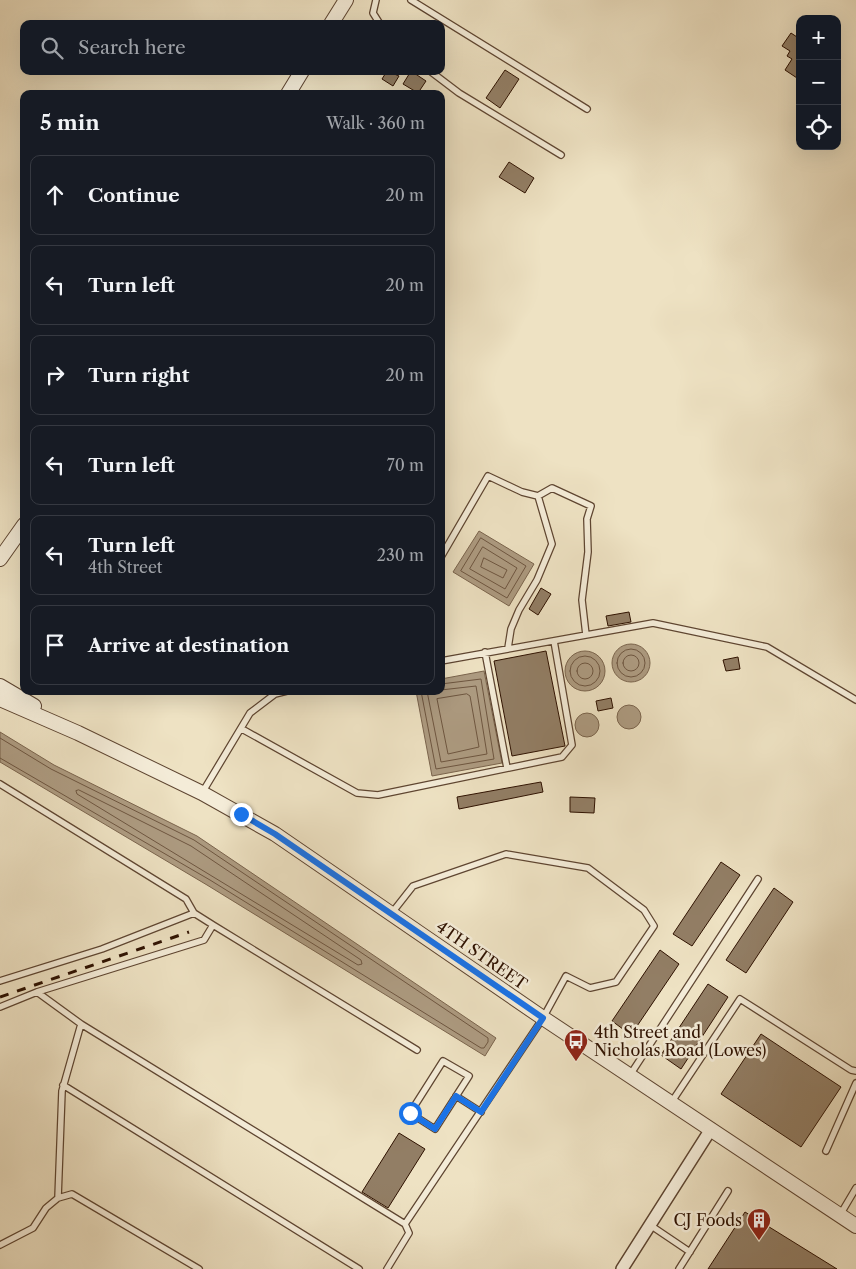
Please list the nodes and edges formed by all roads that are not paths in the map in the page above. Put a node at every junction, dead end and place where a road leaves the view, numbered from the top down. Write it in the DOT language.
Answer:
graph roads {
  1 [pos="346,0"];
  2 [pos="376,0"];
  3 [pos="411,0"];
  4 [pos="334,20"];
  5 [pos="377,20"];
  6 [pos="443,20"];
  7 [pos="445,21"];
  8 [pos="300,75"];
  9 [pos="435,75"];
  10 [pos="290,90"];
  11 [pos="587,109"];
  12 [pos="561,155"];
  13 [pos="538,496"];
  14 [pos="20,531"];
  15 [pos="445,550"];
  16 [pos="0,559"];
  17 [pos="586,635"];
  18 [pos="554,641"];
  19 [pos="508,648"];
  20 [pos="486,652"];
  21 [pos="445,659"];
  22 [pos="0,686"];
  23 [pos="274,695"];
  24 [pos="0,699"];
  25 [pos="856,700"];
  26 [pos="242,729"];
  27 [pos="78,733"];
  28 [pos="507,768"];
  29 [pos="0,784"];
  30 [pos="202,793"];
  31 [pos="758,879"];
  32 [pos="194,914"];
  33 [pos="391,914"];
  34 [pos="213,925"];
  35 [pos="0,981"];
  36 [pos="37,992"];
  37 [pos="0,1007"];
  38 [pos="543,1018"];
  39 [pos="81,1024"];
  40 [pos="417,1050"];
  41 [pos="856,1071"];
  42 [pos="630,1075"];
  43 [pos="856,1083"];
  44 [pos="63,1085"];
  45 [pos="456,1096"];
  46 [pos="671,1103"];
  47 [pos="481,1112"];
  48 [pos="711,1129"];
  49 [pos="826,1151"];
  50 [pos="856,1188"];
  51 [pos="728,1191"];
  52 [pos="58,1198"];
  53 [pos="840,1215"];
  54 [pos="405,1224"];
  55 [pos="650,1225"];
  56 [pos="856,1226"];
  57 [pos="0,1245"];
  58 [pos="690,1252"];
  59 [pos="199,1269"];
  60 [pos="359,1269"];
  61 [pos="387,1269"];
  62 [pos="622,1269"];
  63 [pos="679,1269"];
  1 -- 4 [label="street"];
  2 -- 5 [label="lane"];
  3 -- 6 [label="lane"];
  7 -- 11 [label="lane"];
  8 -- 10 [label="street"];
  9 -- 12 [label="lane"];
  13 -- 15 [label="lane"];
  13 -- 17 [label="lane"];
  13 -- 19 [label="lane"];
  14 -- 16 [label="street"];
  17 -- 18 [label="lane"];
  17 -- 25 [label="lane"];
  18 -- 19 [label="lane"];
  18 -- 28 [label="lane"];
  19 -- 20 [label="lane"];
  20 -- 21 [label="lane"];
  20 -- 28 [label="lane"];
  22 -- 27 [label="street"];
  23 -- 26 [label="lane"];
  24 -- 27 [label="street"];
  26 -- 28 [label="lane"];
  26 -- 30 [label="lane"];
  27 -- 30 [label="street, 4TH STREET"];
  29 -- 32 [label="lane"];
  30 -- 33 [label="street, 4TH STREET"];
  31 -- 42 [label="lane"];
  32 -- 34 [label="lane"];
  32 -- 35 [label="lane"];
  33 -- 38 [label="street, 4TH STREET"];
  33 -- 38 [label="lane"];
  34 -- 36 [label="lane"];
  34 -- 40 [label="lane"];
  36 -- 37 [label="lane"];
  36 -- 39 [label="lane"];
  38 -- 42 [label="street, 4TH STREET"];
  38 -- 47 [label="lane"];
  39 -- 44 [label="lane"];
  39 -- 54 [label="lane"];
  41 -- 46 [label="lane"];
  42 -- 46 [label="street, 4TH STREET"];
  43 -- 49 [label="lane"];
  44 -- 52 [label="lane"];
  44 -- 60 [label="lane"];
  45 -- 45 [label="lane"];
  45 -- 47 [label="lane"];
  46 -- 48 [label="street, 4TH STREET"];
  47 -- 54 [label="lane"];
  48 -- 53 [label="street, 4TH STREET"];
  48 -- 55 [label="street"];
  50 -- 53 [label="lane"];
  51 -- 58 [label="lane"];
  52 -- 57 [label="lane"];
  52 -- 59 [label="lane"];
  53 -- 56 [label="street, 4TH STREET"];
  54 -- 61 [label="lane"];
  55 -- 58 [label="lane"];
  55 -- 62 [label="street"];
  58 -- 63 [label="lane"];
}
